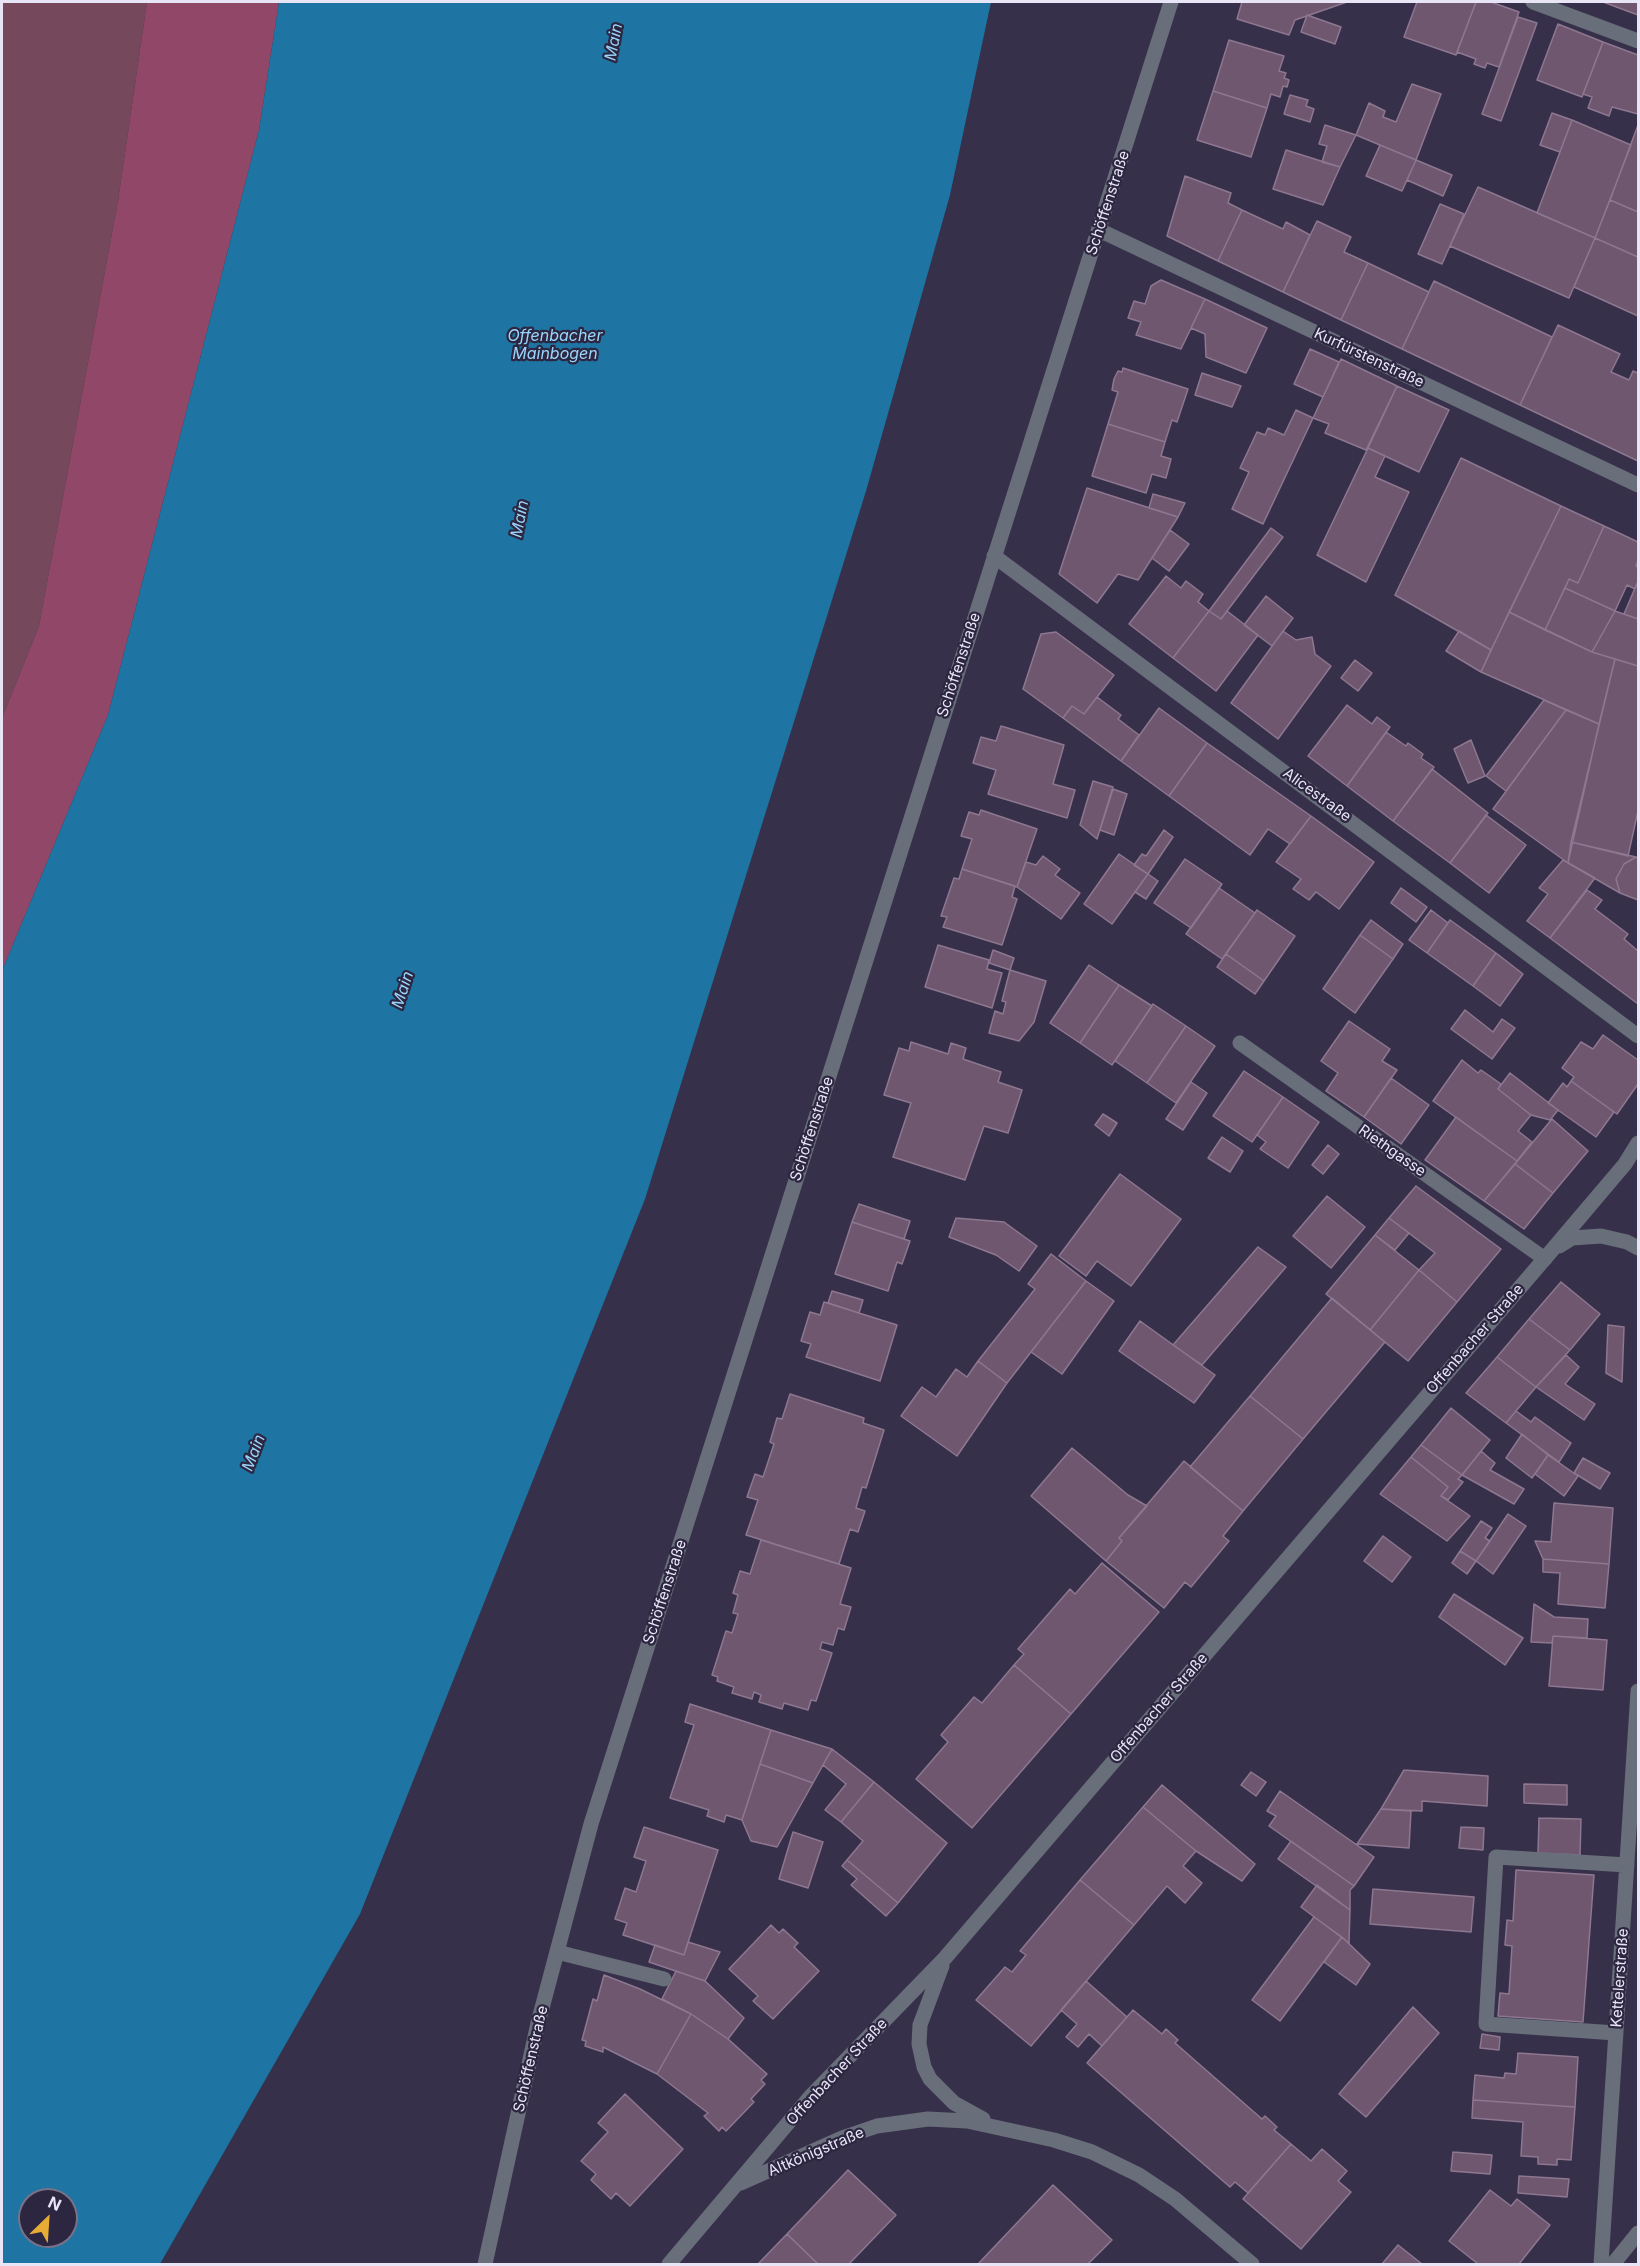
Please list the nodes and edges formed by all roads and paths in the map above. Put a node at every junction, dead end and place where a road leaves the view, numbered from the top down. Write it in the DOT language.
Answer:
graph roads {
  1 [pos="1171,2"];
  2 [pos="1533,2"];
  3 [pos="1638,41"];
  4 [pos="1099,230"];
  5 [pos="1638,485"];
  6 [pos="994,556"];
  7 [pos="1638,1036"];
  8 [pos="1240,1043"];
  9 [pos="1638,1143"];
  10 [pos="1638,1248"];
  11 [pos="1549,1254"];
  12 [pos="1638,1691"];
  13 [pos="1627,1865"];
  14 [pos="557,1952"];
  15 [pos="945,1958"];
  16 [pos="664,1979"];
  17 [pos="1616,2033"];
  18 [pos="1004,2128"];
  19 [pos="736,2186"];
  20 [pos="1638,2234"];
  21 [pos="484,2265"];
  22 [pos="669,2265"];
  23 [pos="1252,2265"];
  24 [pos="1601,2265"];
  25 [pos="1612,2265"];
  1 -- 4 [label="street, Schöffenstraße"];
  2 -- 3 [label="street"];
  4 -- 5 [label="street, Kurfürstenstraße"];
  4 -- 6 [label="street, Schöffenstraße"];
  6 -- 7 [label="street, Alicestraße"];
  6 -- 14 [label="street, Schöffenstraße"];
  8 -- 11 [label="street, Riethgasse"];
  9 -- 11 [label="street, Offenbacher Straße"];
  10 -- 11 [label="street"];
  11 -- 15 [label="street, Offenbacher Straße"];
  12 -- 13 [label="street, Kettelerstraße"];
  13 -- 17 [label="street, Kettelerstraße"];
  13 -- 17 [label="street"];
  14 -- 16 [label="street"];
  14 -- 21 [label="street, Schöffenstraße"];
  15 -- 18 [label="street, Altkönigstraße"];
  15 -- 19 [label="street, Offenbacher Straße"];
  17 -- 24 [label="street, Kettelerstraße"];
  18 -- 19 [label="street, Altkönigstraße"];
  18 -- 23 [label="street, Altkönigstraße"];
  19 -- 22 [label="street, Offenbacher Straße"];
  20 -- 25 [label="street"];
}
